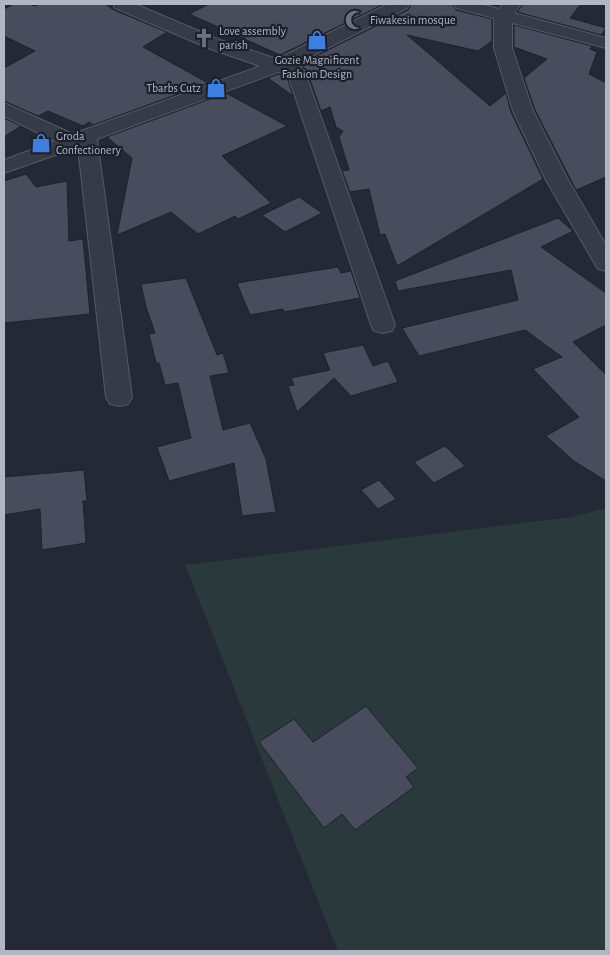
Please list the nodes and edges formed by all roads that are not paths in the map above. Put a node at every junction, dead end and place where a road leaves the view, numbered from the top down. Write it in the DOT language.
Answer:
graph roads {
  1 [pos="121,4"];
  2 [pos="401,4"];
  3 [pos="462,4"];
  4 [pos="508,9"];
  5 [pos="606,42"];
  6 [pos="277,66"];
  7 [pos="4,109"];
  8 [pos="80,140"];
  9 [pos="4,167"];
  10 [pos="606,264"];
  11 [pos="383,326"];
  12 [pos="119,397"];
  1 -- 6 [label="street"];
  2 -- 6 [label="street"];
  3 -- 4 [label="street"];
  4 -- 5 [label="street"];
  4 -- 10 [label="street"];
  6 -- 8 [label="street"];
  6 -- 11 [label="street"];
  7 -- 8 [label="street"];
  8 -- 9 [label="street"];
  8 -- 12 [label="street"];
}
